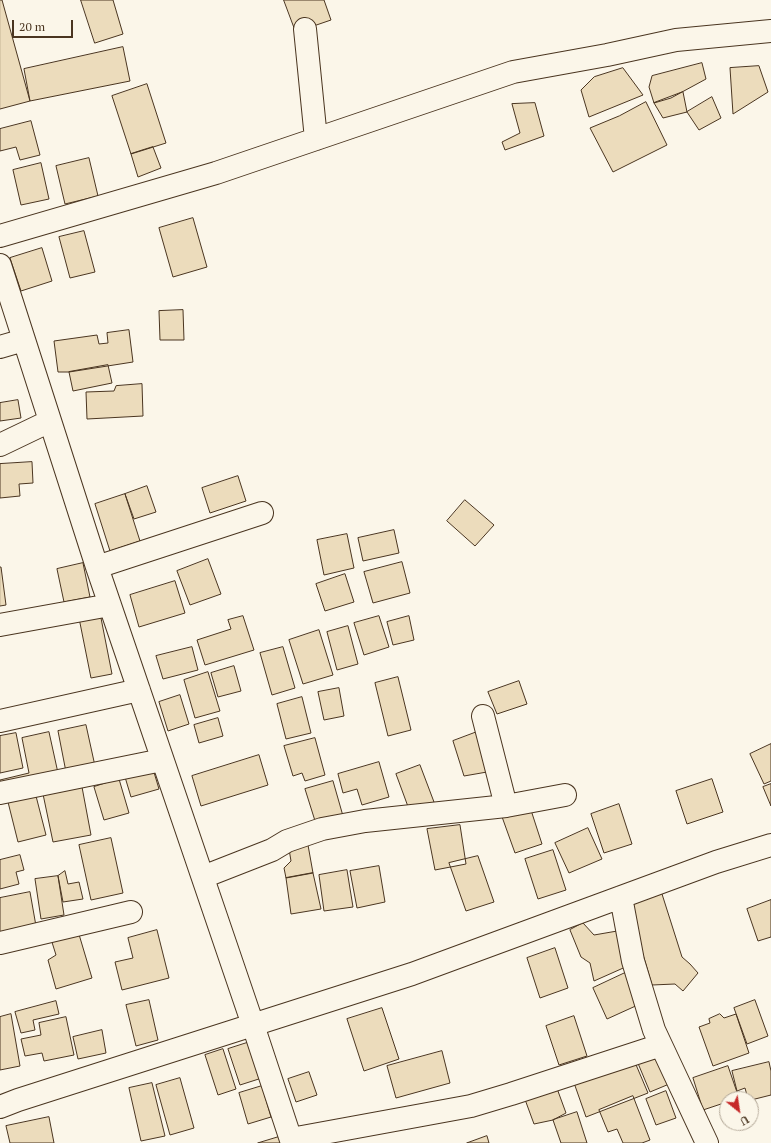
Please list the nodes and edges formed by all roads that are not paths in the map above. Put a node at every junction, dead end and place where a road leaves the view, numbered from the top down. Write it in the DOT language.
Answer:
graph roads {
  1 [pos="305,30"];
  2 [pos="771,31"];
  3 [pos="316,139"];
  4 [pos="0,236"];
  5 [pos="0,265"];
  6 [pos="24,340"];
  7 [pos="0,348"];
  8 [pos="50,421"];
  9 [pos="0,445"];
  10 [pos="262,513"];
  11 [pos="97,567"];
  12 [pos="110,605"];
  13 [pos="0,625"];
  14 [pos="139,690"];
  15 [pos="483,716"];
  16 [pos="0,721"];
  17 [pos="162,760"];
  18 [pos="0,793"];
  19 [pos="565,795"];
  20 [pos="506,806"];
  21 [pos="771,845"];
  22 [pos="203,878"];
  23 [pos="621,897"];
  24 [pos="131,912"];
  25 [pos="0,943"];
  26 [pos="253,1025"];
  27 [pos="661,1045"];
  28 [pos="0,1108"];
  29 [pos="291,1141"];
  30 [pos="707,1143"];
  1 -- 3 [label="street"];
  2 -- 3 [label="street"];
  3 -- 4 [label="street"];
  5 -- 6 [label="street"];
  6 -- 7 [label="street"];
  6 -- 8 [label="street"];
  8 -- 9 [label="street"];
  8 -- 11 [label="street"];
  10 -- 11 [label="street"];
  11 -- 12 [label="street"];
  12 -- 13 [label="street"];
  12 -- 14 [label="street"];
  14 -- 16 [label="street"];
  14 -- 17 [label="street"];
  15 -- 20 [label="street"];
  17 -- 18 [label="street"];
  17 -- 22 [label="street"];
  19 -- 20 [label="street"];
  20 -- 22 [label="street"];
  21 -- 23 [label="street"];
  22 -- 26 [label="street"];
  23 -- 26 [label="street"];
  23 -- 27 [label="street"];
  24 -- 25 [label="street"];
  26 -- 28 [label="street"];
  26 -- 29 [label="street"];
  27 -- 29 [label="street"];
  27 -- 30 [label="street"];
}
